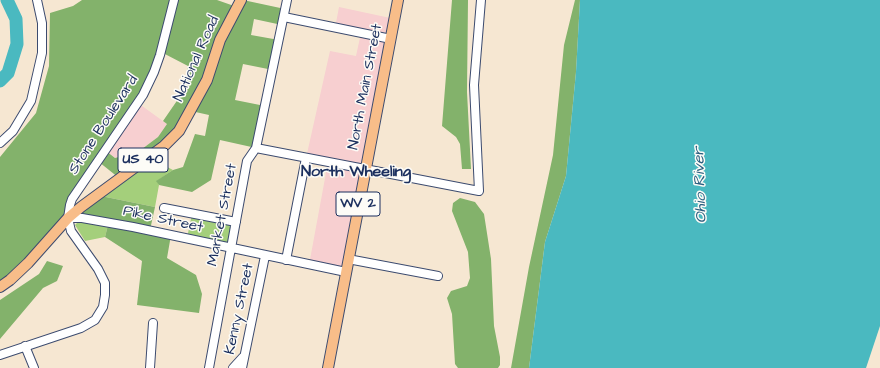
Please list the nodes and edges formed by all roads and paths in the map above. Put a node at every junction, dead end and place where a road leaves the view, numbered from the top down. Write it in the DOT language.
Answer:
graph roads {
  1 [pos="36,0"];
  2 [pos="174,0"];
  3 [pos="241,0"];
  4 [pos="287,0"];
  5 [pos="398,0"];
  6 [pos="481,0"];
  7 [pos="284,17"];
  8 [pos="391,39"];
  9 [pos="0,144"];
  10 [pos="256,148"];
  11 [pos="306,158"];
  12 [pos="365,168"];
  13 [pos="164,208"];
  14 [pos="68,218"];
  15 [pos="236,222"];
  16 [pos="231,248"];
  17 [pos="266,256"];
  18 [pos="348,259"];
  19 [pos="286,260"];
  20 [pos="346,272"];
  21 [pos="438,276"];
  22 [pos="0,287"];
  23 [pos="153,323"];
  24 [pos="25,346"];
  25 [pos="0,355"];
  26 [pos="244,357"];
  27 [pos="34,368"];
  28 [pos="150,368"];
  29 [pos="209,368"];
  30 [pos="233,368"];
  31 [pos="242,368"];
  32 [pos="328,368"];
  1 -- 9 [label="street"];
  2 -- 14 [label="street, Stone Boulevard"];
  3 -- 14 [label="main road, National Road / US 40"];
  4 -- 7 [label="street, Market Street"];
  5 -- 8 [label="main road, North Main Street / WV 2"];
  6 -- 12 [label="street"];
  7 -- 8 [label="street"];
  7 -- 10 [label="street, Market Street"];
  8 -- 12 [label="main road, North Main Street / WV 2"];
  10 -- 11 [label="street"];
  10 -- 15 [label="street, Market Street"];
  11 -- 12 [label="street"];
  11 -- 19 [label="street"];
  12 -- 18 [label="main road, North Main Street / WV 2"];
  13 -- 15 [label="street"];
  14 -- 16 [label="street, Pike Street"];
  14 -- 22 [label="main road, National Road / US 40"];
  14 -- 24 [label="street"];
  15 -- 16 [label="street, Market Street"];
  16 -- 17 [label="street, Pike Street"];
  16 -- 29 [label="street, Market Street"];
  17 -- 19 [label="street, Pike Street"];
  17 -- 26 [label="street, Kenny Street"];
  18 -- 20 [label="main road, North Main Street / WV 2"];
  18 -- 21 [label="street"];
  19 -- 20 [label="street, Pike Street"];
  20 -- 32 [label="main road, North Main Street / WV 2"];
  23 -- 28 [label="street"];
  24 -- 25 [label="street"];
  24 -- 27 [label="street"];
  26 -- 30 [label="street"];
  26 -- 31 [label="street, Kenny Street"];
}
